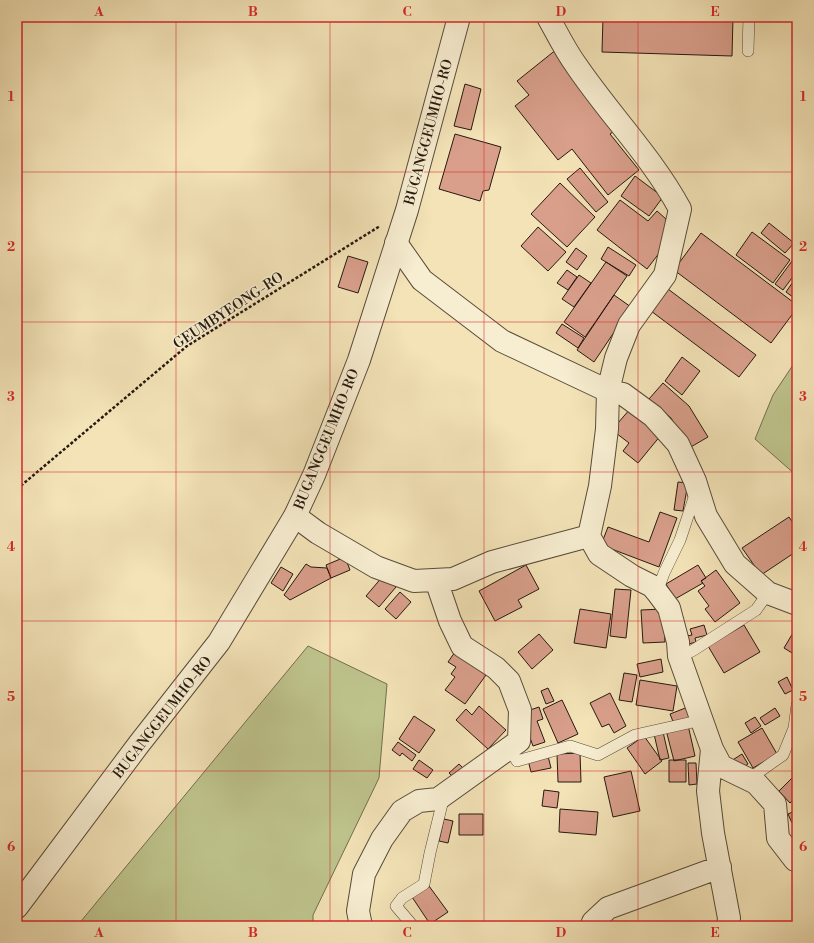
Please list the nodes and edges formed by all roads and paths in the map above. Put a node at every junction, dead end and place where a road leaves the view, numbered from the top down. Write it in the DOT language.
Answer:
graph roads {
  1 [pos="459,17"];
  2 [pos="548,17"];
  3 [pos="750,17"];
  4 [pos="748,50"];
  5 [pos="407,210"];
  6 [pos="396,243"];
  7 [pos="608,392"];
  8 [pos="17,489"];
  9 [pos="697,490"];
  10 [pos="295,516"];
  11 [pos="589,536"];
  12 [pos="436,580"];
  13 [pos="657,592"];
  14 [pos="768,593"];
  15 [pos="797,604"];
  16 [pos="679,656"];
  17 [pos="797,705"];
  18 [pos="702,720"];
  19 [pos="509,748"];
  20 [pos="712,749"];
  21 [pos="749,780"];
  22 [pos="438,799"];
  23 [pos="797,860"];
  24 [pos="720,866"];
  25 [pos="17,907"];
  26 [pos="361,926"];
  27 [pos="413,926"];
  28 [pos="592,926"];
  29 [pos="728,926"];
  1 -- 5 [label="street, BUGANGGEUMHO-RO"];
  2 -- 7 [label="street"];
  3 -- 4 [label="lane"];
  5 -- 6 [label="street, BUGANGGEUMHO-RO"];
  5 -- 8 [label="path, GEUMBYEONG-RO"];
  6 -- 7 [label="street"];
  6 -- 10 [label="street, BUGANGGEUMHO-RO"];
  7 -- 9 [label="street"];
  7 -- 11 [label="street"];
  9 -- 13 [label="lane"];
  9 -- 14 [label="street"];
  10 -- 12 [label="street"];
  10 -- 25 [label="street, BUGANGGEUMHO-RO"];
  11 -- 12 [label="street"];
  11 -- 13 [label="street"];
  12 -- 19 [label="street"];
  13 -- 16 [label="street"];
  14 -- 15 [label="street"];
  14 -- 16 [label="lane"];
  16 -- 18 [label="street"];
  17 -- 21 [label="lane"];
  18 -- 19 [label="lane"];
  18 -- 20 [label="street"];
  19 -- 22 [label="street"];
  20 -- 21 [label="street"];
  20 -- 24 [label="street"];
  21 -- 23 [label="street"];
  22 -- 26 [label="street"];
  22 -- 27 [label="lane"];
  24 -- 28 [label="street"];
  24 -- 29 [label="street"];
}
